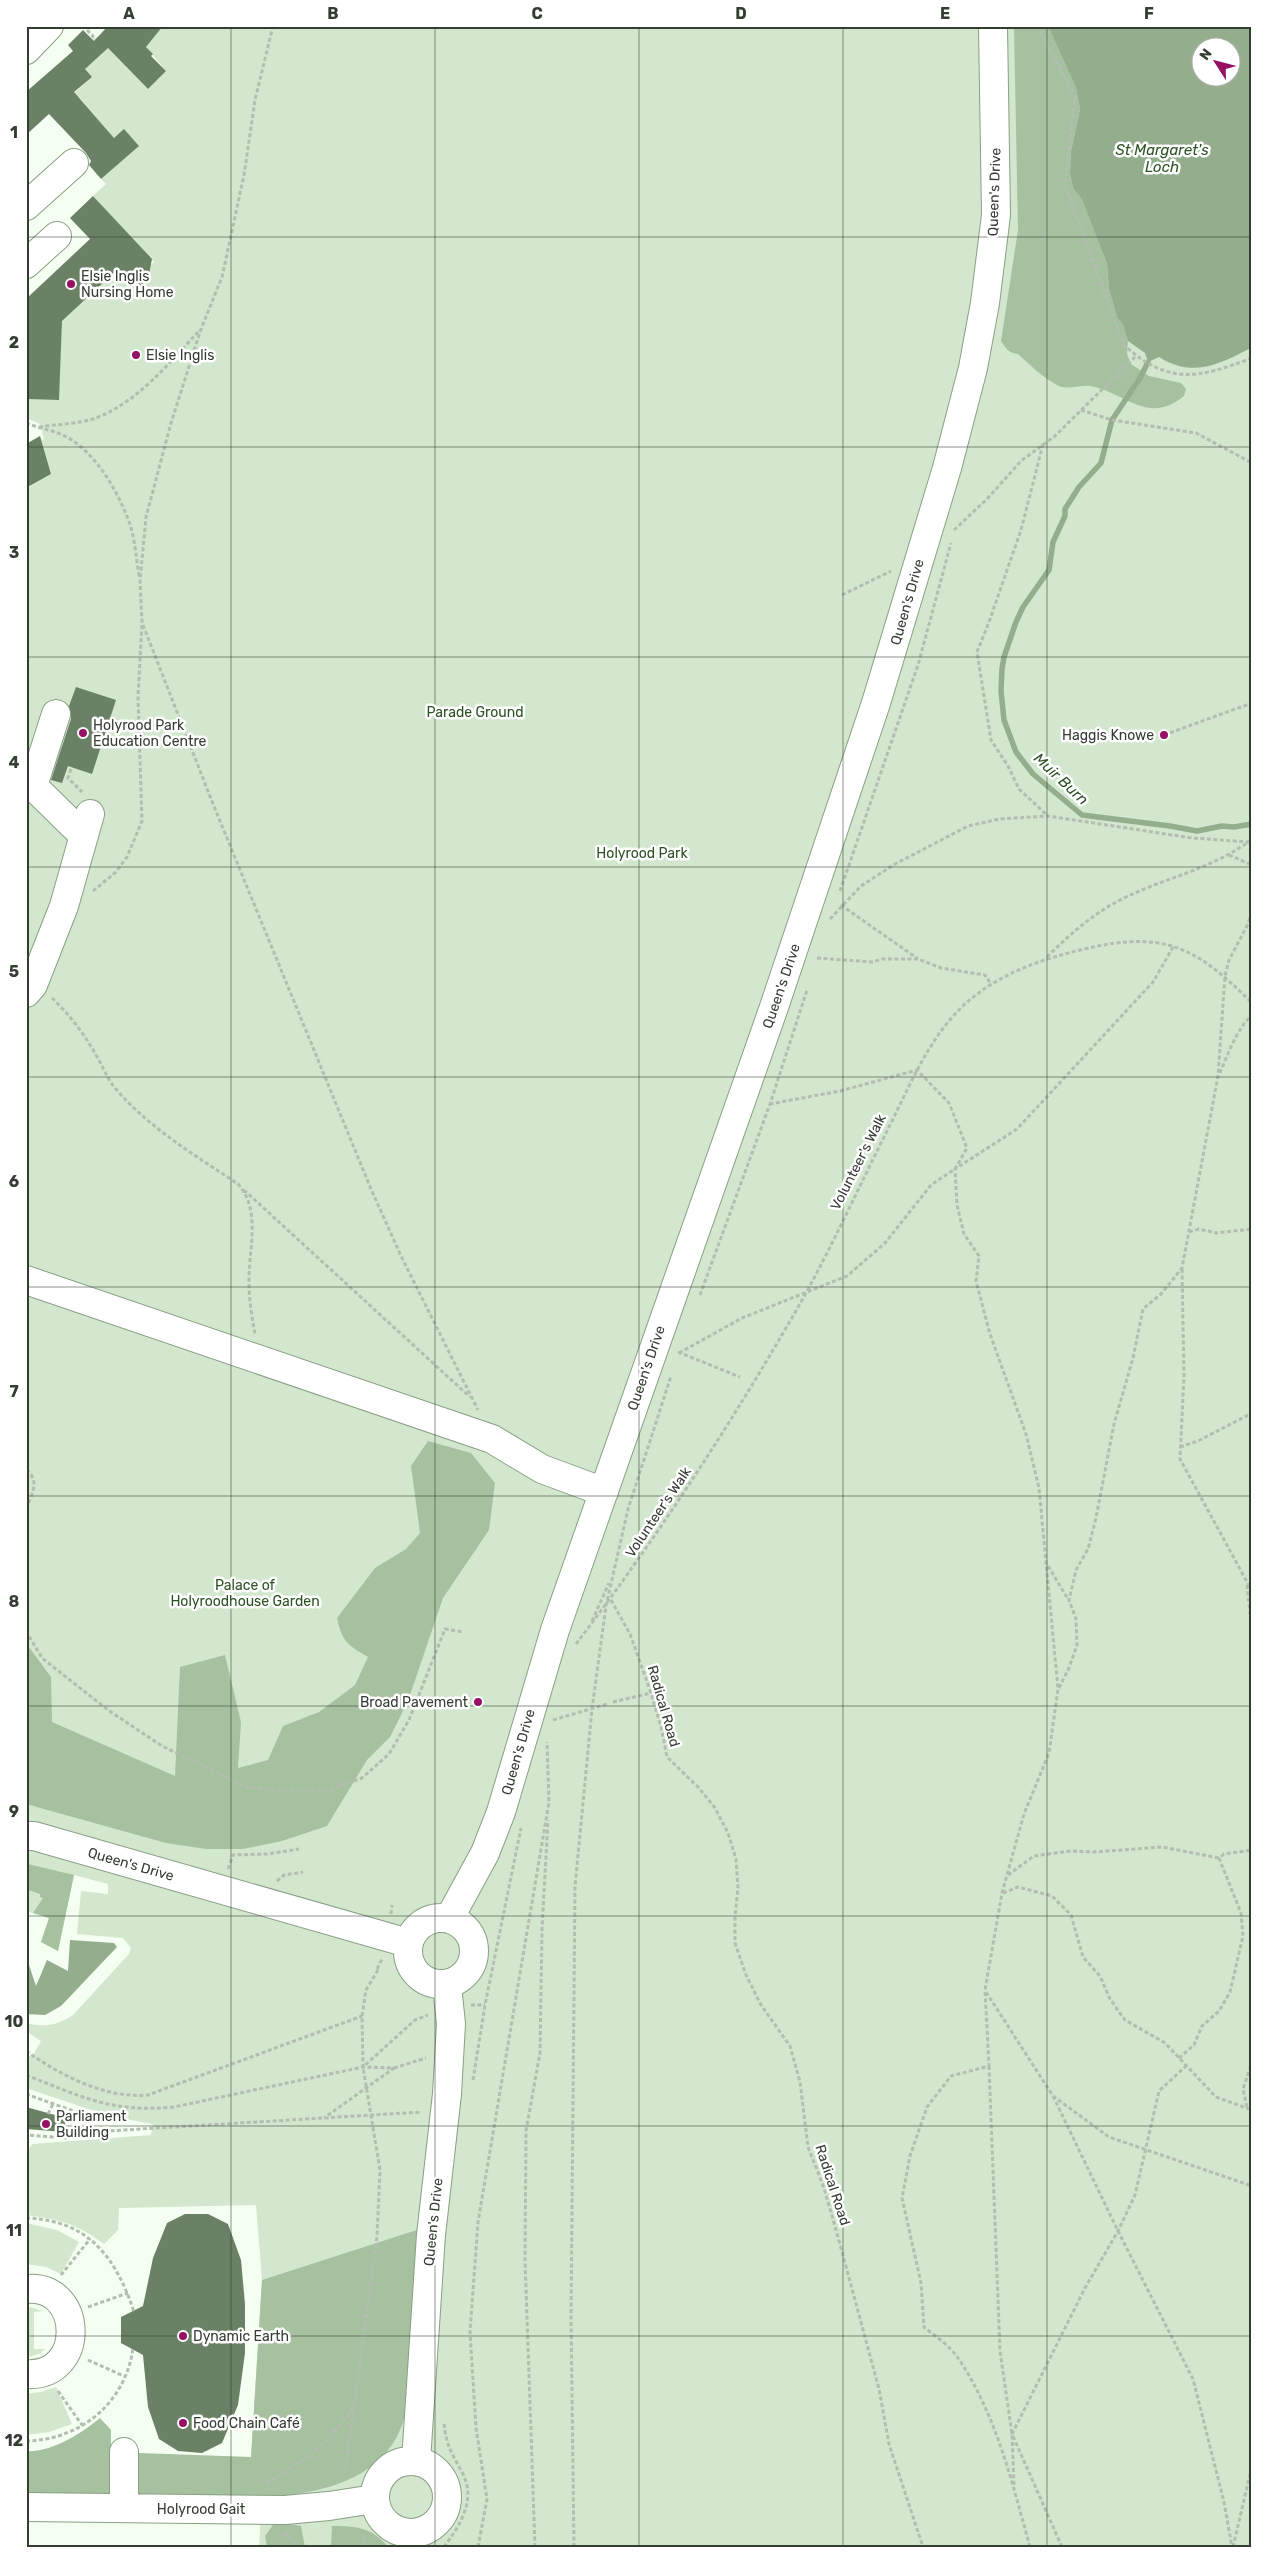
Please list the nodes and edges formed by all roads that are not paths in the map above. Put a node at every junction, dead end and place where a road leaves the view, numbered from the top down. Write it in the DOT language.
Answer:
graph roads {
  1 [pos="49,26"];
  2 [pos="993,26"];
  3 [pos="26,50"];
  4 [pos="74,163"];
  5 [pos="26,206"];
  6 [pos="57,236"];
  7 [pos="28,258"];
  8 [pos="56,714"];
  9 [pos="29,989"];
  10 [pos="26,1280"];
  11 [pos="604,1492"];
  12 [pos="26,1836"];
  13 [pos="449,1919"];
  14 [pos="408,1943"];
  15 [pos="445,1985"];
  16 [pos="26,2289"];
  17 [pos="26,2374"];
  18 [pos="124,2452"];
  19 [pos="416,2461"];
  20 [pos="374,2499"];
  21 [pos="26,2507"];
  22 [pos="124,2508"];
  23 [pos="413,2540"];
  1 -- 3 [label="street"];
  2 -- 11 [label="street, Queen's Drive"];
  4 -- 5 [label="street"];
  6 -- 7 [label="street"];
  8 -- 9 [label="street"];
  10 -- 11 [label="street"];
  11 -- 13 [label="street, Queen's Drive"];
  12 -- 14 [label="street, Queen's Drive"];
  13 -- 14 [label="street"];
  13 -- 15 [label="street"];
  14 -- 15 [label="street"];
  15 -- 19 [label="street, Queen's Drive"];
  16 -- 17 [label="street"];
  18 -- 22 [label="street"];
  19 -- 20 [label="street"];
  19 -- 23 [label="street"];
  20 -- 22 [label="street, Holyrood Gait"];
  20 -- 23 [label="street"];
  21 -- 22 [label="street, Holyrood Gait"];
}
